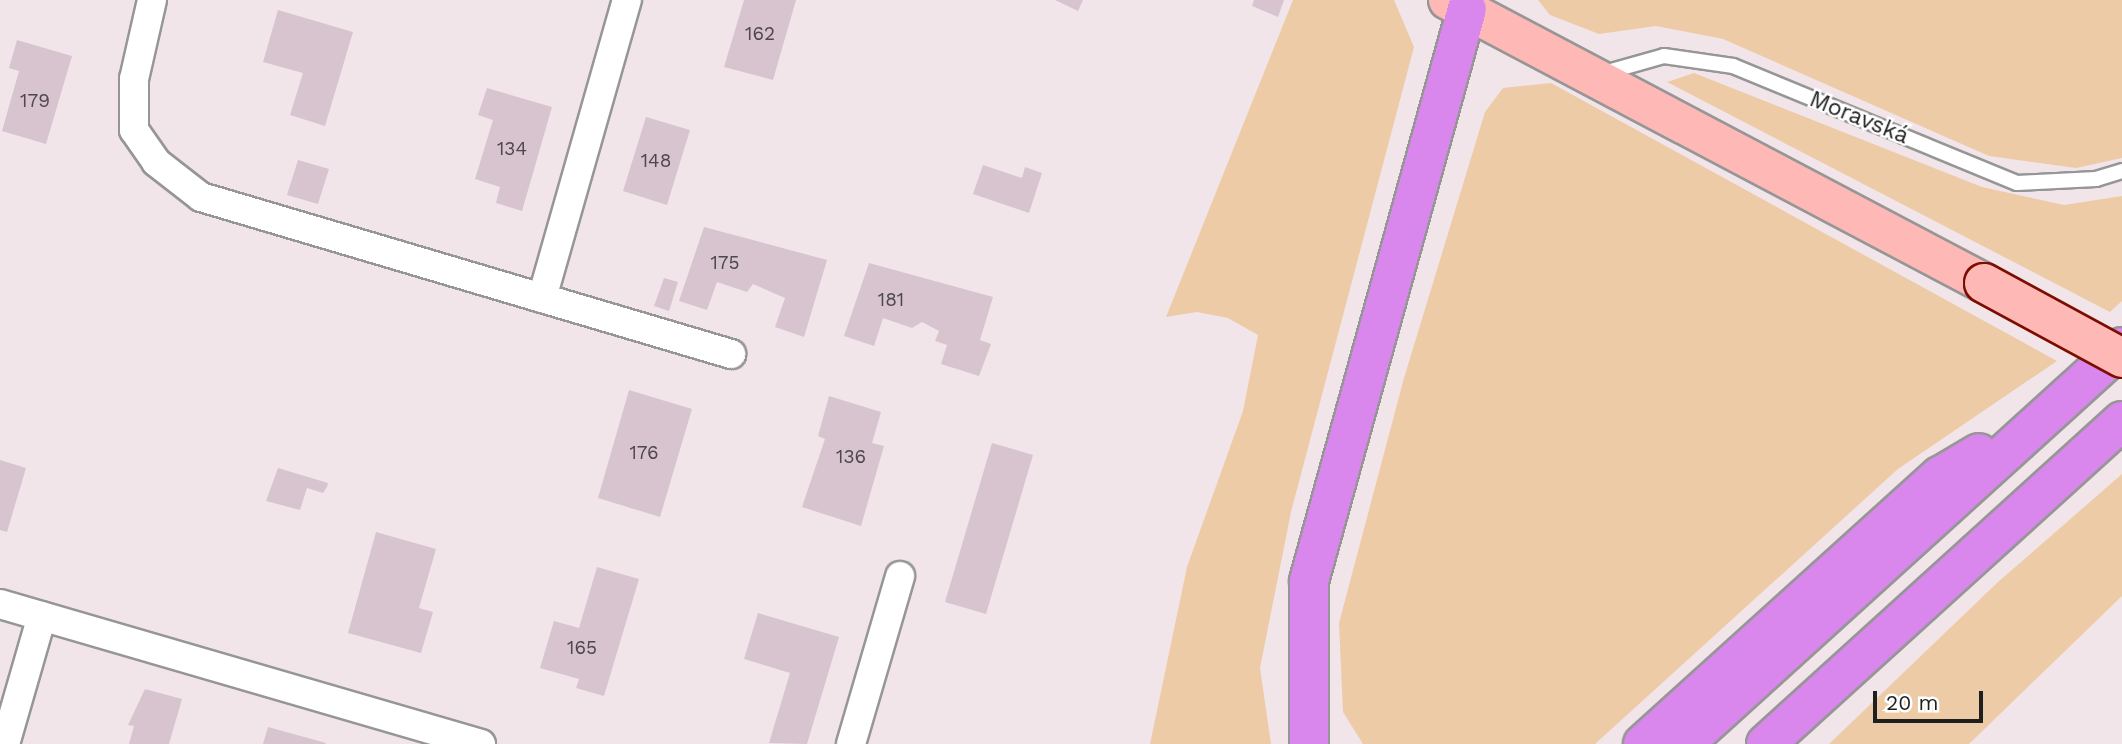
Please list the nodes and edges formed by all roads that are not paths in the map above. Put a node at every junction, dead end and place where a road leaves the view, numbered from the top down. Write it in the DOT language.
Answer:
graph roads {
  1 [pos="152,0"];
  2 [pos="627,0"];
  3 [pos="1461,3"];
  4 [pos="1595,76"];
  5 [pos="2122,171"];
  6 [pos="542,298"];
  7 [pos="2122,347"];
  8 [pos="731,354"];
  9 [pos="2122,358"];
  10 [pos="2056,407"];
  11 [pos="2122,421"];
  12 [pos="900,576"];
  13 [pos="0,604"];
  14 [pos="42,616"];
  15 [pos="1305,690"];
  16 [pos="408,734"];
  17 [pos="5,744"];
  18 [pos="481,744"];
  19 [pos="851,744"];
  20 [pos="1309,744"];
  21 [pos="1336,744"];
  22 [pos="1643,744"];
  23 [pos="1684,744"];
  24 [pos="1766,744"];
  1 -- 6 [label="street"];
  2 -- 6 [label="street"];
  3 -- 4 [label="street"];
  3 -- 15 [label="highway"];
  4 -- 5 [label="lane, Moravská"];
  4 -- 9 [label="street, bridge"];
  6 -- 8 [label="street"];
  7 -- 10 [label="highway"];
  10 -- 22 [label="highway"];
  10 -- 23 [label="highway"];
  11 -- 24 [label="highway"];
  12 -- 19 [label="street"];
  13 -- 14 [label="street"];
  14 -- 16 [label="street"];
  14 -- 17 [label="street"];
  15 -- 20 [label="highway"];
  15 -- 21 [label="highway"];
  16 -- 18 [label="street"];
}
